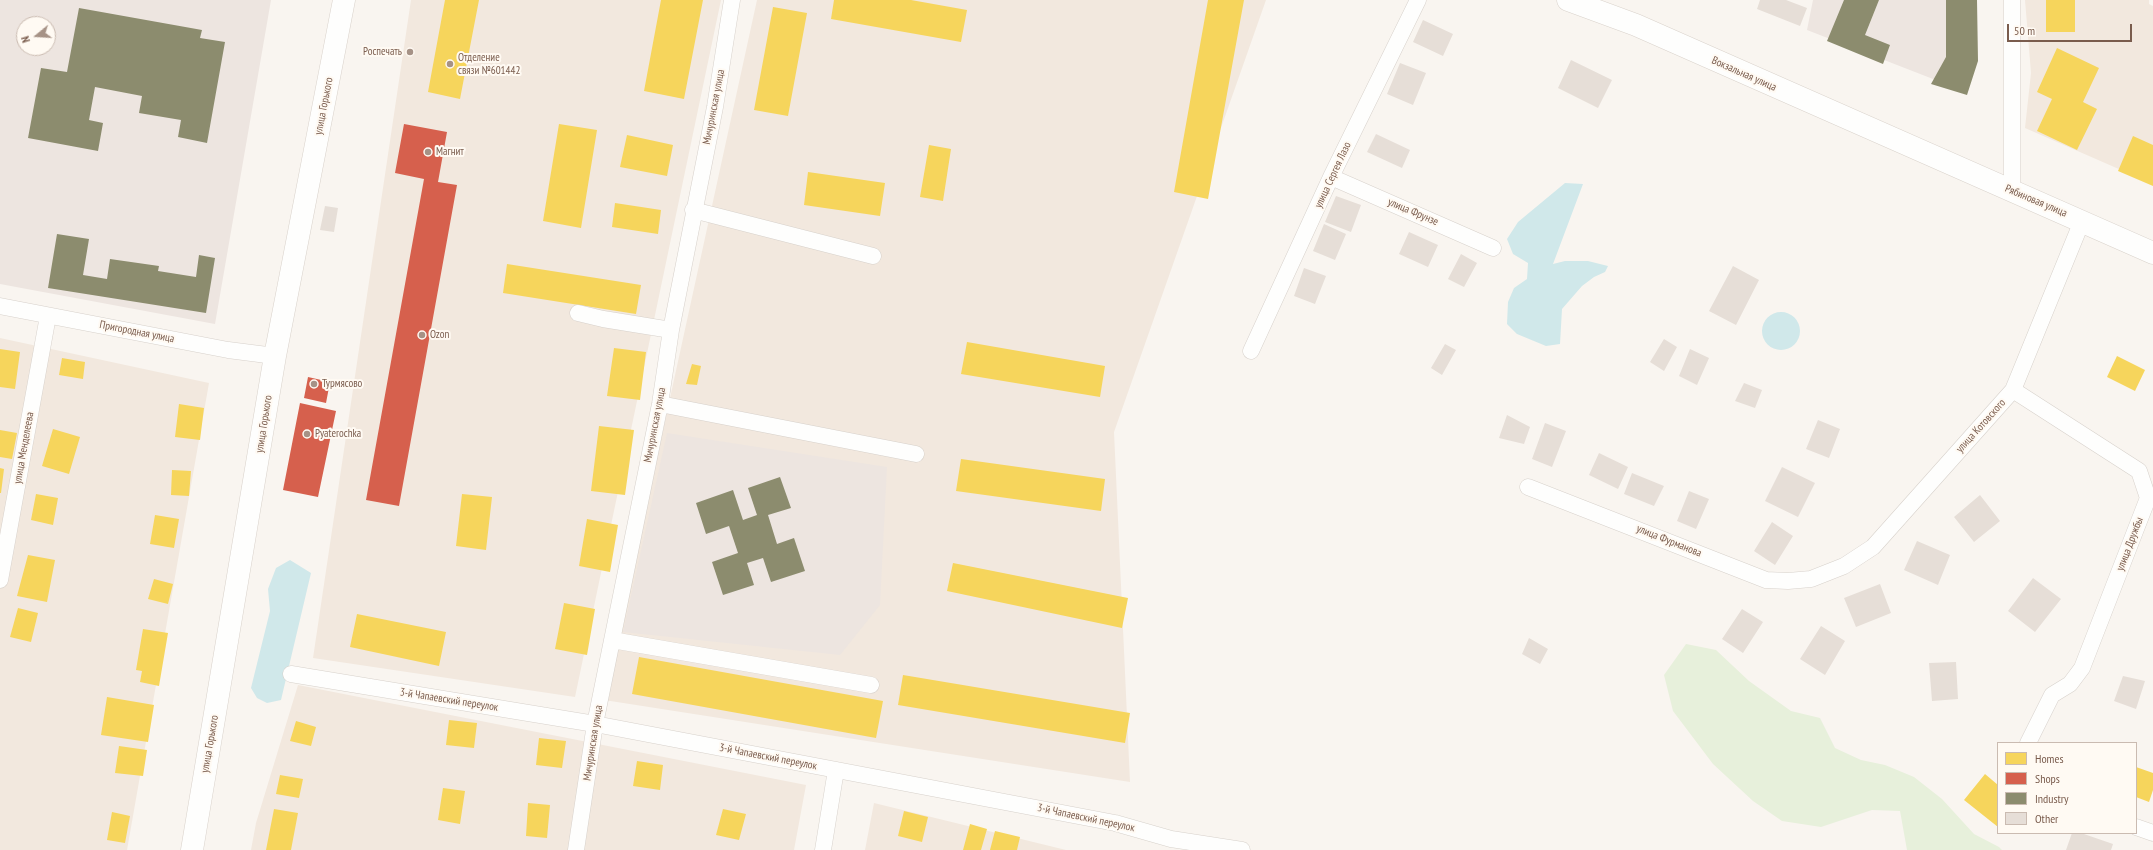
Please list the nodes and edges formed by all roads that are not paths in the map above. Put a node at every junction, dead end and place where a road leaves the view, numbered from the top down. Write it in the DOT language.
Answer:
graph roads {
  1 [pos="344,0"];
  2 [pos="732,0"];
  3 [pos="1418,0"];
  4 [pos="1568,0"];
  5 [pos="2012,0"];
  6 [pos="1919,149"];
  7 [pos="1331,178"];
  8 [pos="2012,191"];
  9 [pos="693,210"];
  10 [pos="2082,221"];
  11 [pos="1493,248"];
  12 [pos="2153,253"];
  13 [pos="873,256"];
  14 [pos="0,306"];
  15 [pos="578,313"];
  16 [pos="48,316"];
  17 [pos="671,330"];
  18 [pos="1251,351"];
  19 [pos="275,356"];
  20 [pos="2013,390"];
  21 [pos="660,404"];
  22 [pos="916,454"];
  23 [pos="1528,487"];
  24 [pos="1811,579"];
  25 [pos="0,580"];
  26 [pos="612,640"];
  27 [pos="291,674"];
  28 [pos="871,685"];
  29 [pos="595,724"];
  30 [pos="2028,742"];
  31 [pos="836,770"];
  32 [pos="2137,827"];
  33 [pos="2153,833"];
  34 [pos="1171,844"];
  35 [pos="1218,848"];
  36 [pos="192,850"];
  37 [pos="576,850"];
  38 [pos="823,850"];
  39 [pos="1242,850"];
  1 -- 19 [label="main road, улица Горького"];
  2 -- 9 [label="street, Мичуринская улица"];
  3 -- 7 [label="street, улица Сергея Лазо"];
  4 -- 6 [label="main road, Вокзальная улица"];
  5 -- 8 [label="street"];
  6 -- 8 [label="main road, Рябиновая улица"];
  7 -- 11 [label="street, улица Фрунзе"];
  7 -- 18 [label="street, улица Сергея Лазо"];
  8 -- 10 [label="main road, Рябиновая улица"];
  9 -- 13 [label="street"];
  9 -- 17 [label="street, Мичуринская улица"];
  10 -- 12 [label="main road, Рябиновая улица"];
  10 -- 20 [label="street, улица Котовского"];
  14 -- 16 [label="street, Пригородная улица"];
  15 -- 17 [label="street"];
  16 -- 19 [label="street, Пригородная улица"];
  16 -- 25 [label="street, улица Менделеева"];
  17 -- 21 [label="street, Мичуринская улица"];
  19 -- 36 [label="main road, улица Горького"];
  20 -- 24 [label="street, улица Котовского"];
  20 -- 30 [label="street, улица Дружбы"];
  21 -- 22 [label="street"];
  21 -- 26 [label="street, Мичуринская улица"];
  23 -- 24 [label="street, улица Фурманова"];
  26 -- 28 [label="street"];
  26 -- 29 [label="street, Мичуринская улица"];
  27 -- 29 [label="street, 3-й Чапаевский переулок"];
  29 -- 31 [label="street, 3-й Чапаевский переулок"];
  29 -- 37 [label="street, Мичуринская улица"];
  31 -- 34 [label="street, 3-й Чапаевский переулок"];
  31 -- 38 [label="street"];
  32 -- 33 [label="street"];
  34 -- 35 [label="street, 3-й Чапаевский переулок"];
  35 -- 39 [label="street, 3-й Чапаевский переулок"];
}
